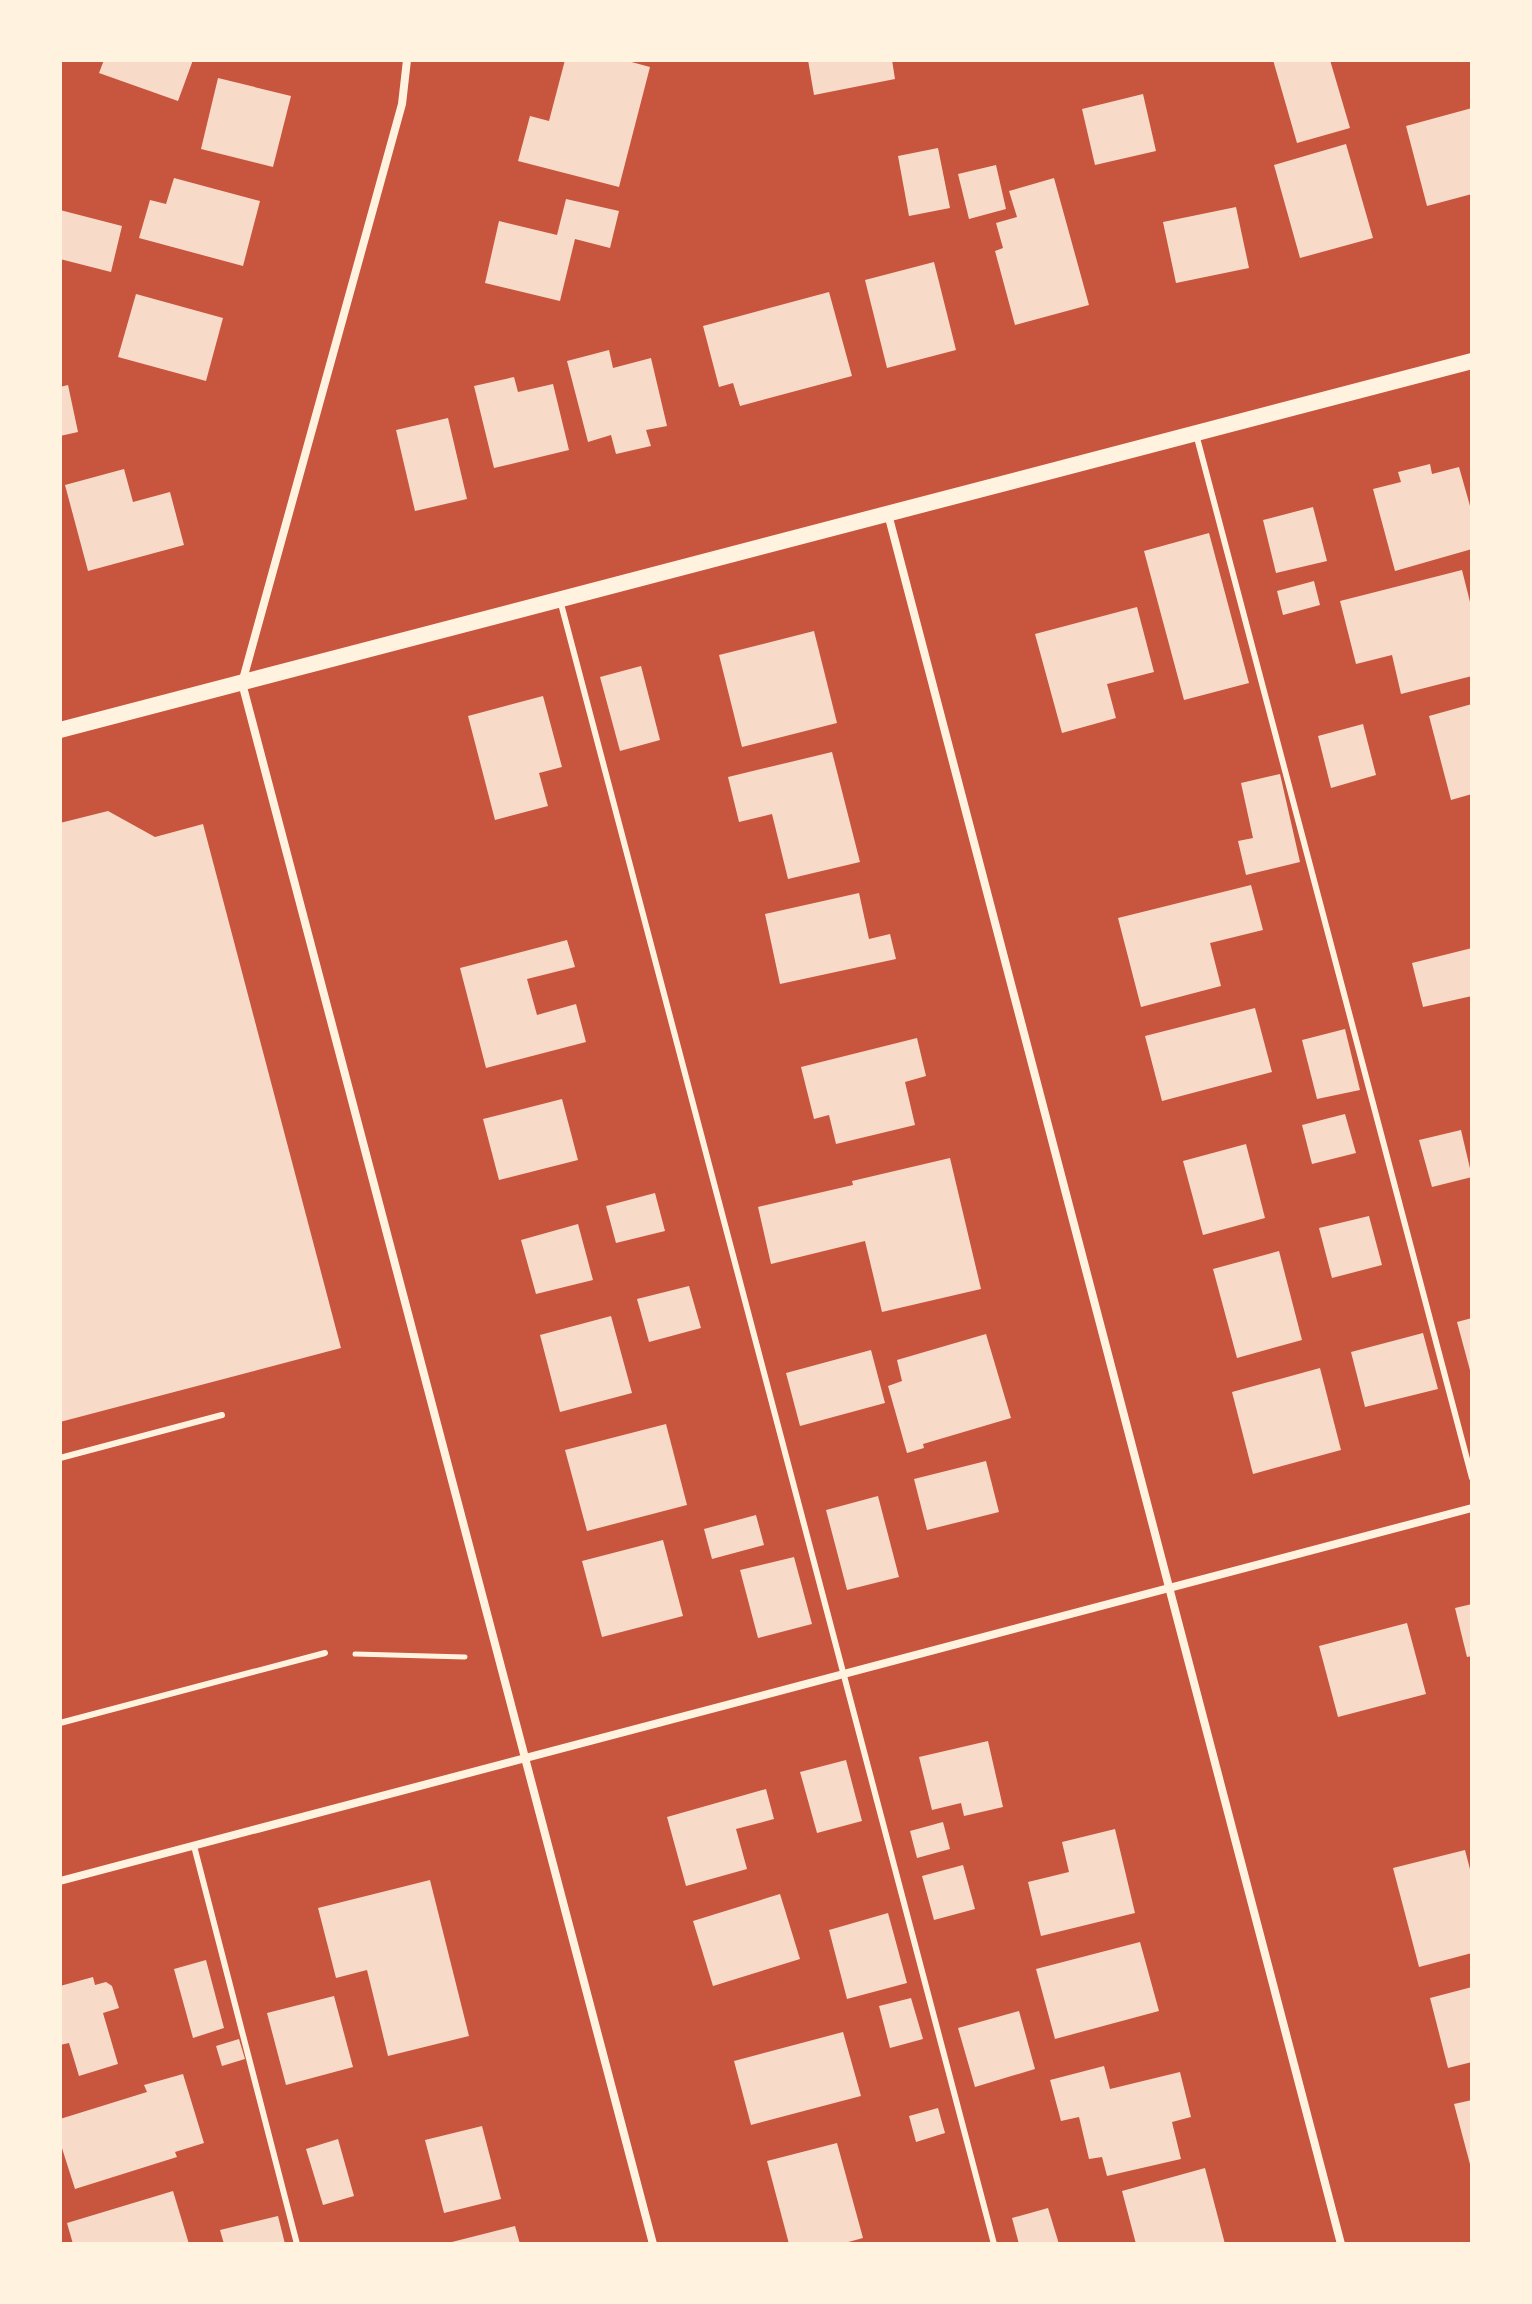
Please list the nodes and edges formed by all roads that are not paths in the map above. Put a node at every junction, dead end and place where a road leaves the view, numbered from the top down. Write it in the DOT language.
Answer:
graph roads {
  1 [pos="407,60"];
  2 [pos="1472,361"];
  3 [pos="1196,434"];
  4 [pos="888,514"];
  5 [pos="560,599"];
  6 [pos="242,683"];
  7 [pos="60,730"];
  8 [pos="222,1415"];
  9 [pos="60,1458"];
  10 [pos="1472,1478"];
  11 [pos="1472,1508"];
  12 [pos="1169,1588"];
  13 [pos="325,1653"];
  14 [pos="844,1675"];
  15 [pos="60,1723"];
  16 [pos="525,1758"];
  17 [pos="194,1846"];
  18 [pos="60,1881"];
  19 [pos="297,2244"];
  20 [pos="653,2244"];
  21 [pos="994,2244"];
  22 [pos="1341,2244"];
  1 -- 6 [label="street"];
  2 -- 3 [label="main road"];
  3 -- 4 [label="main road"];
  3 -- 10 [label="lane"];
  4 -- 5 [label="main road"];
  4 -- 12 [label="street"];
  5 -- 6 [label="main road"];
  5 -- 14 [label="lane"];
  6 -- 7 [label="main road"];
  6 -- 16 [label="street"];
  8 -- 9 [label="lane"];
  11 -- 12 [label="street"];
  12 -- 14 [label="street"];
  12 -- 22 [label="street"];
  13 -- 15 [label="lane"];
  14 -- 16 [label="street"];
  14 -- 21 [label="lane"];
  16 -- 17 [label="street"];
  16 -- 20 [label="street"];
  17 -- 18 [label="street"];
  17 -- 19 [label="lane"];
}
